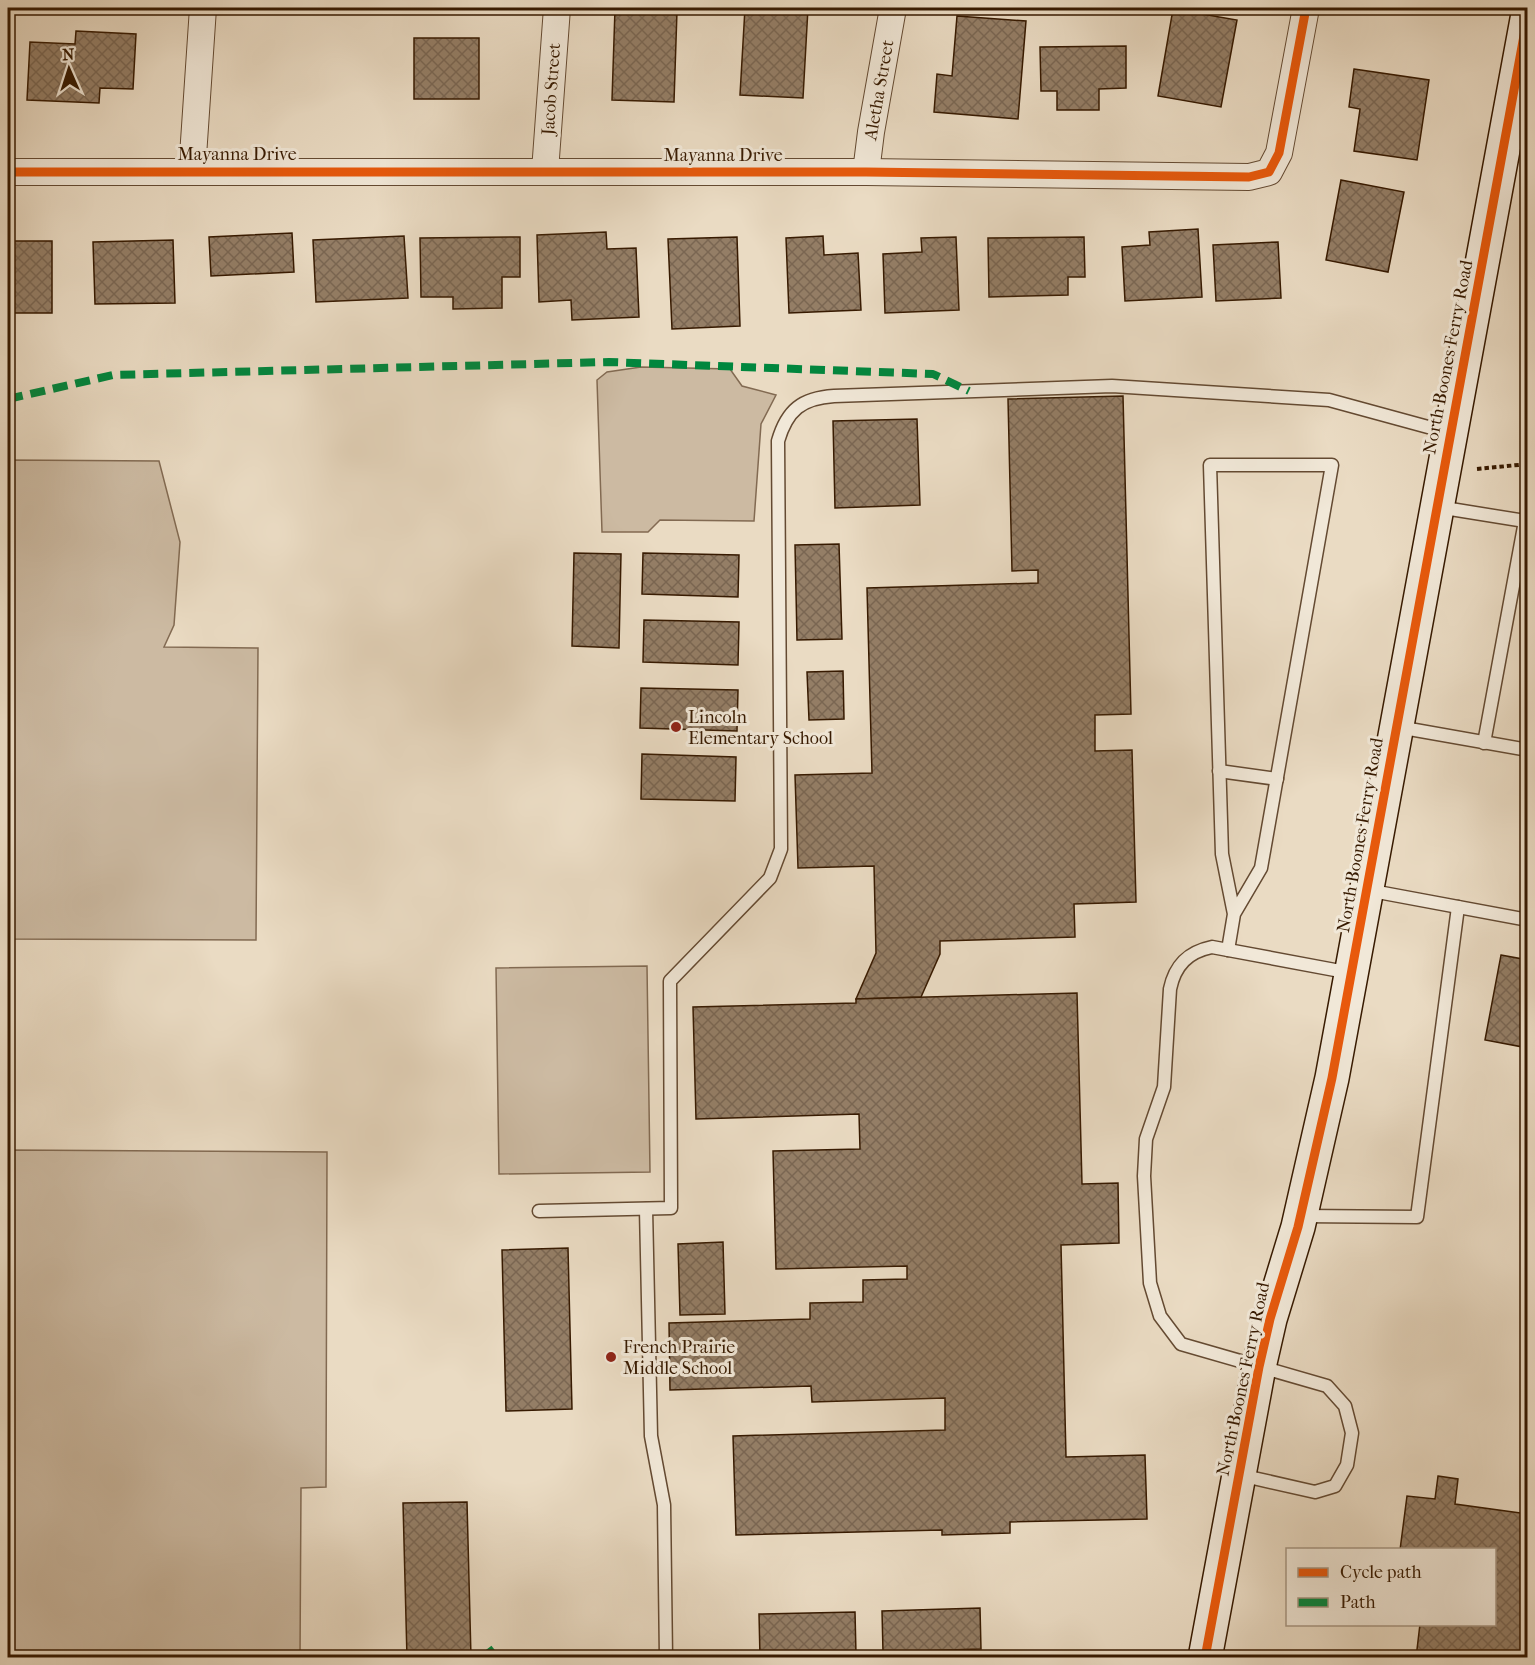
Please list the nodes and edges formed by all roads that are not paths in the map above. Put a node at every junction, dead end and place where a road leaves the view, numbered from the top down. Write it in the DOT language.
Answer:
graph roads {
  1 [pos="203,8"];
  2 [pos="557,8"];
  3 [pos="892,8"];
  4 [pos="1306,8"];
  5 [pos="1527,14"];
  6 [pos="192,171"];
  7 [pos="545,171"];
  8 [pos="8,172"];
  9 [pos="866,172"];
  10 [pos="1451,433"];
  11 [pos="1437,507"];
  12 [pos="1526,519"];
  13 [pos="1397,727"];
  14 [pos="1484,743"];
  15 [pos="1527,750"];
  16 [pos="1219,771"];
  17 [pos="1277,779"];
  18 [pos="1367,890"];
  19 [pos="1458,907"];
  20 [pos="1234,914"];
  21 [pos="1527,920"];
  22 [pos="1228,950"];
  23 [pos="1352,973"];
  24 [pos="646,1209"];
  25 [pos="539,1211"];
  26 [pos="1300,1216"];
  27 [pos="1259,1367"];
  28 [pos="1238,1475"];
  29 [pos="666,1658"];
  30 [pos="1205,1658"];
  1 -- 6 [label="street"];
  2 -- 7 [label="street, Jacob Street"];
  3 -- 9 [label="street, Aletha Street"];
  4 -- 9 [label="street, Mayanna Drive"];
  5 -- 10 [label="main road, North Boones Ferry Road"];
  6 -- 7 [label="street, Mayanna Drive"];
  6 -- 8 [label="street, Mayanna Drive"];
  7 -- 9 [label="street, Mayanna Drive"];
  10 -- 11 [label="main road, North Boones Ferry Road"];
  10 -- 24 [label="lane"];
  11 -- 12 [label="lane"];
  11 -- 13 [label="main road, North Boones Ferry Road"];
  12 -- 14 [label="lane"];
  13 -- 14 [label="lane"];
  13 -- 18 [label="main road, North Boones Ferry Road"];
  14 -- 15 [label="lane"];
  16 -- 17 [label="lane"];
  16 -- 17 [label="lane"];
  16 -- 20 [label="lane"];
  17 -- 20 [label="lane"];
  18 -- 19 [label="lane"];
  18 -- 23 [label="main road, North Boones Ferry Road"];
  19 -- 21 [label="lane"];
  19 -- 26 [label="lane"];
  20 -- 22 [label="lane"];
  22 -- 23 [label="lane"];
  22 -- 27 [label="lane"];
  23 -- 26 [label="main road, North Boones Ferry Road"];
  24 -- 25 [label="lane"];
  24 -- 29 [label="lane"];
  26 -- 27 [label="main road, North Boones Ferry Road"];
  27 -- 28 [label="main road, North Boones Ferry Road"];
  27 -- 28 [label="lane"];
  28 -- 30 [label="main road, North Boones Ferry Road"];
}
